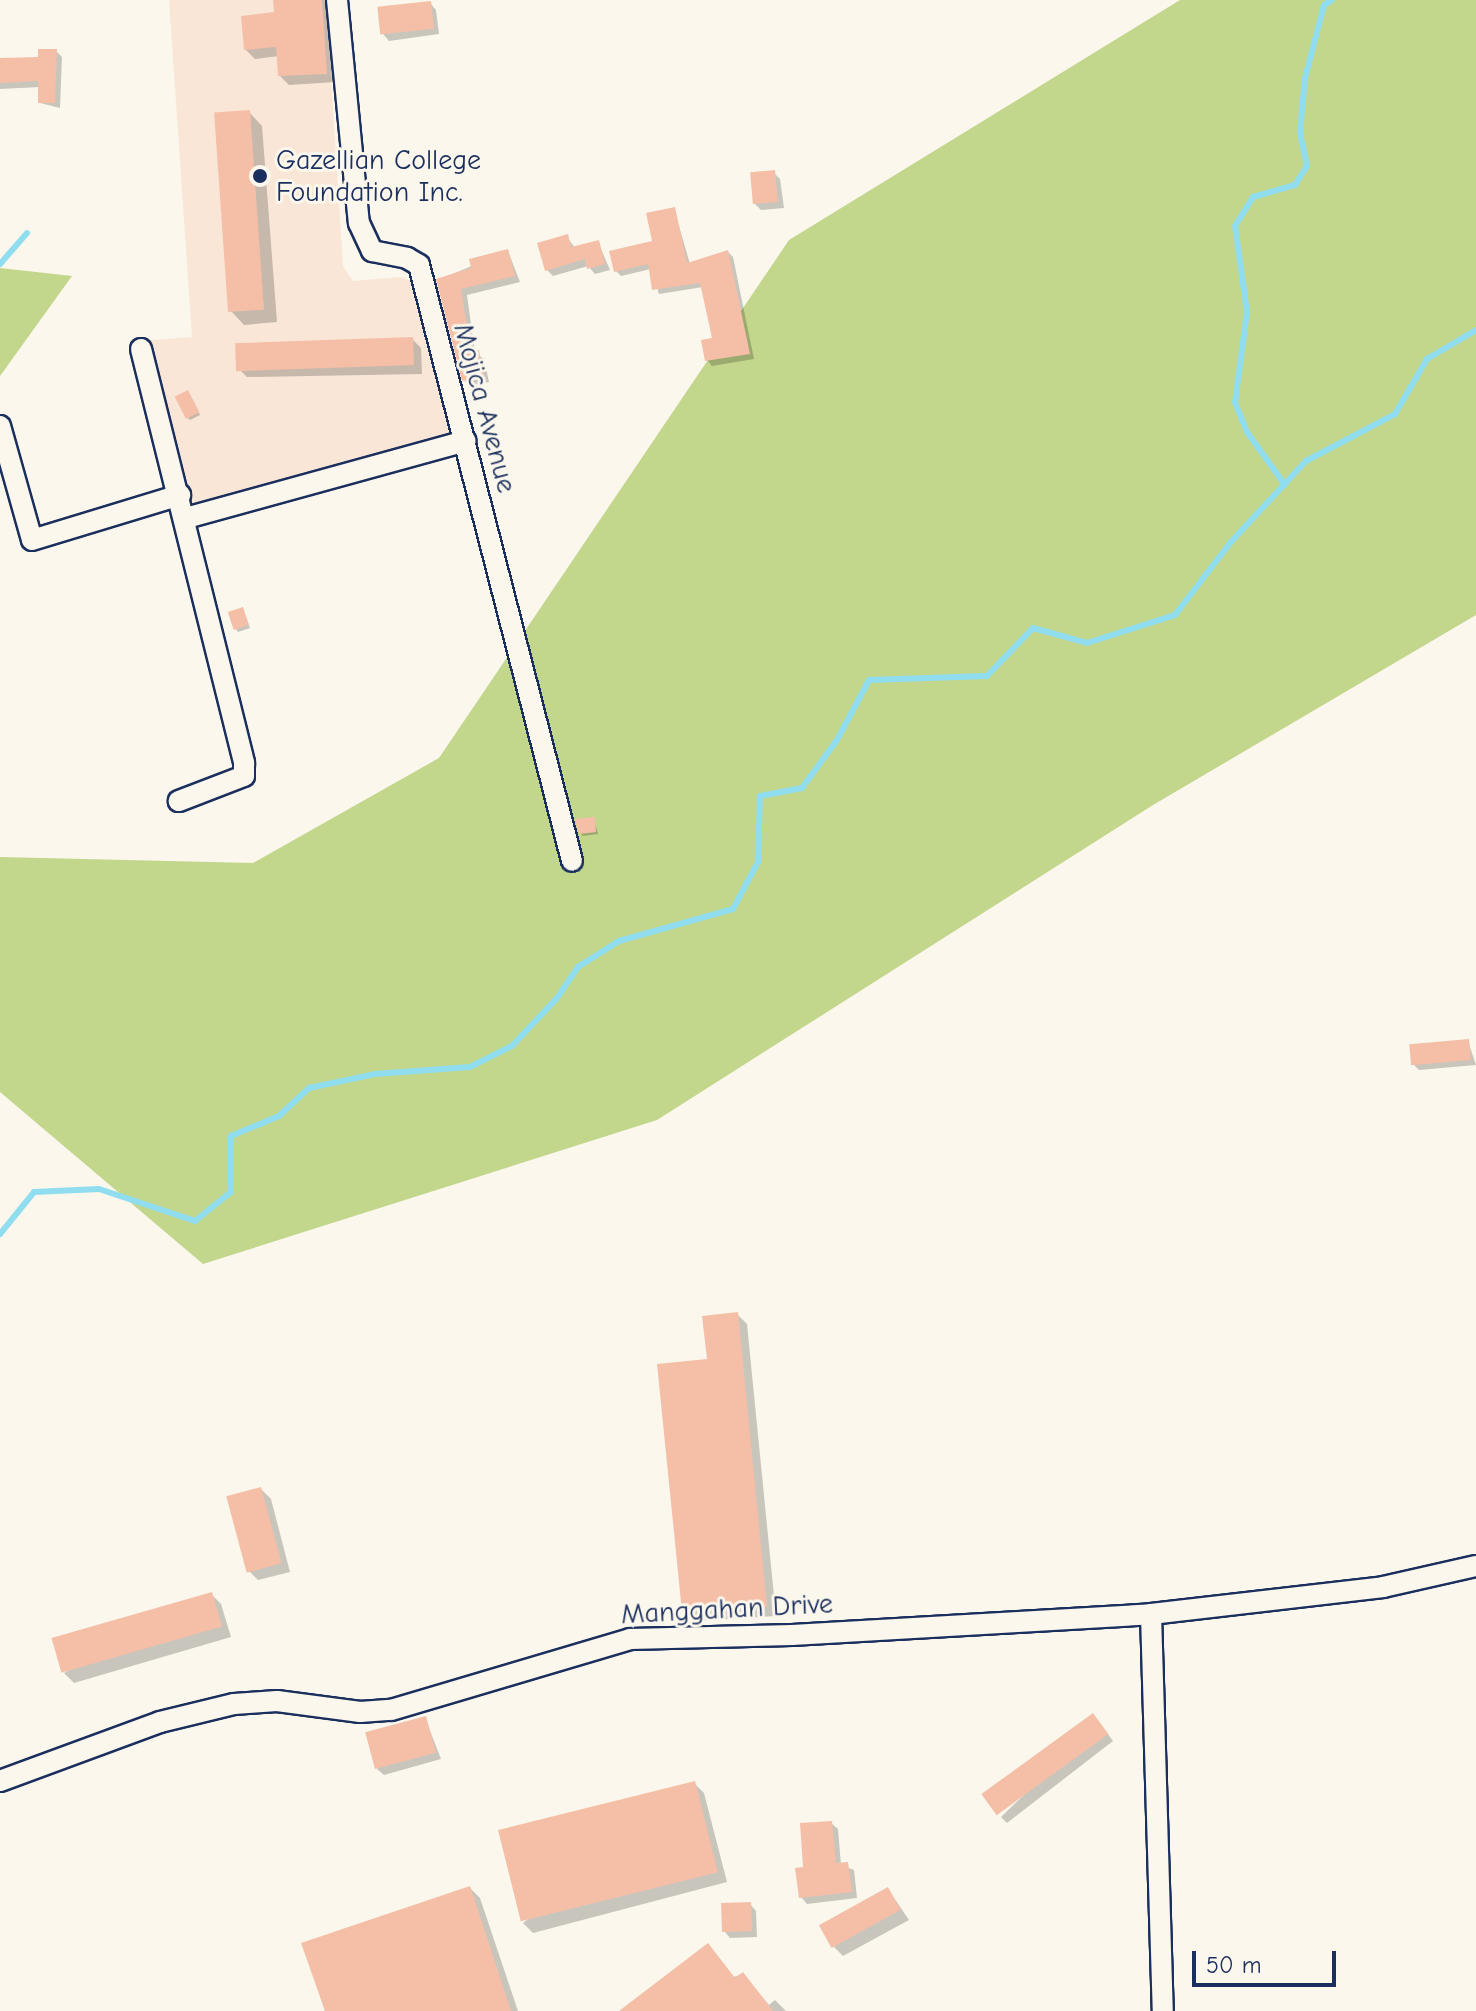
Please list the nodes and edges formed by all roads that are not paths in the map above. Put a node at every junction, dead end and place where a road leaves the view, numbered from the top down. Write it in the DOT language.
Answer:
graph roads {
  1 [pos="337,0"];
  2 [pos="141,349"];
  3 [pos="0,426"];
  4 [pos="466,441"];
  5 [pos="180,495"];
  6 [pos="186,518"];
  7 [pos="179,801"];
  8 [pos="572,861"];
  9 [pos="1476,1566"];
  10 [pos="1151,1614"];
  11 [pos="0,1781"];
  12 [pos="1163,2011"];
  1 -- 4 [label="street, Mojica Avenue"];
  2 -- 5 [label="street"];
  3 -- 5 [label="street"];
  4 -- 6 [label="street"];
  4 -- 8 [label="street, Mojica Avenue"];
  5 -- 6 [label="street"];
  6 -- 7 [label="street"];
  9 -- 10 [label="street, Manggahan Drive"];
  10 -- 11 [label="street, Manggahan Drive"];
  10 -- 12 [label="street"];
}
